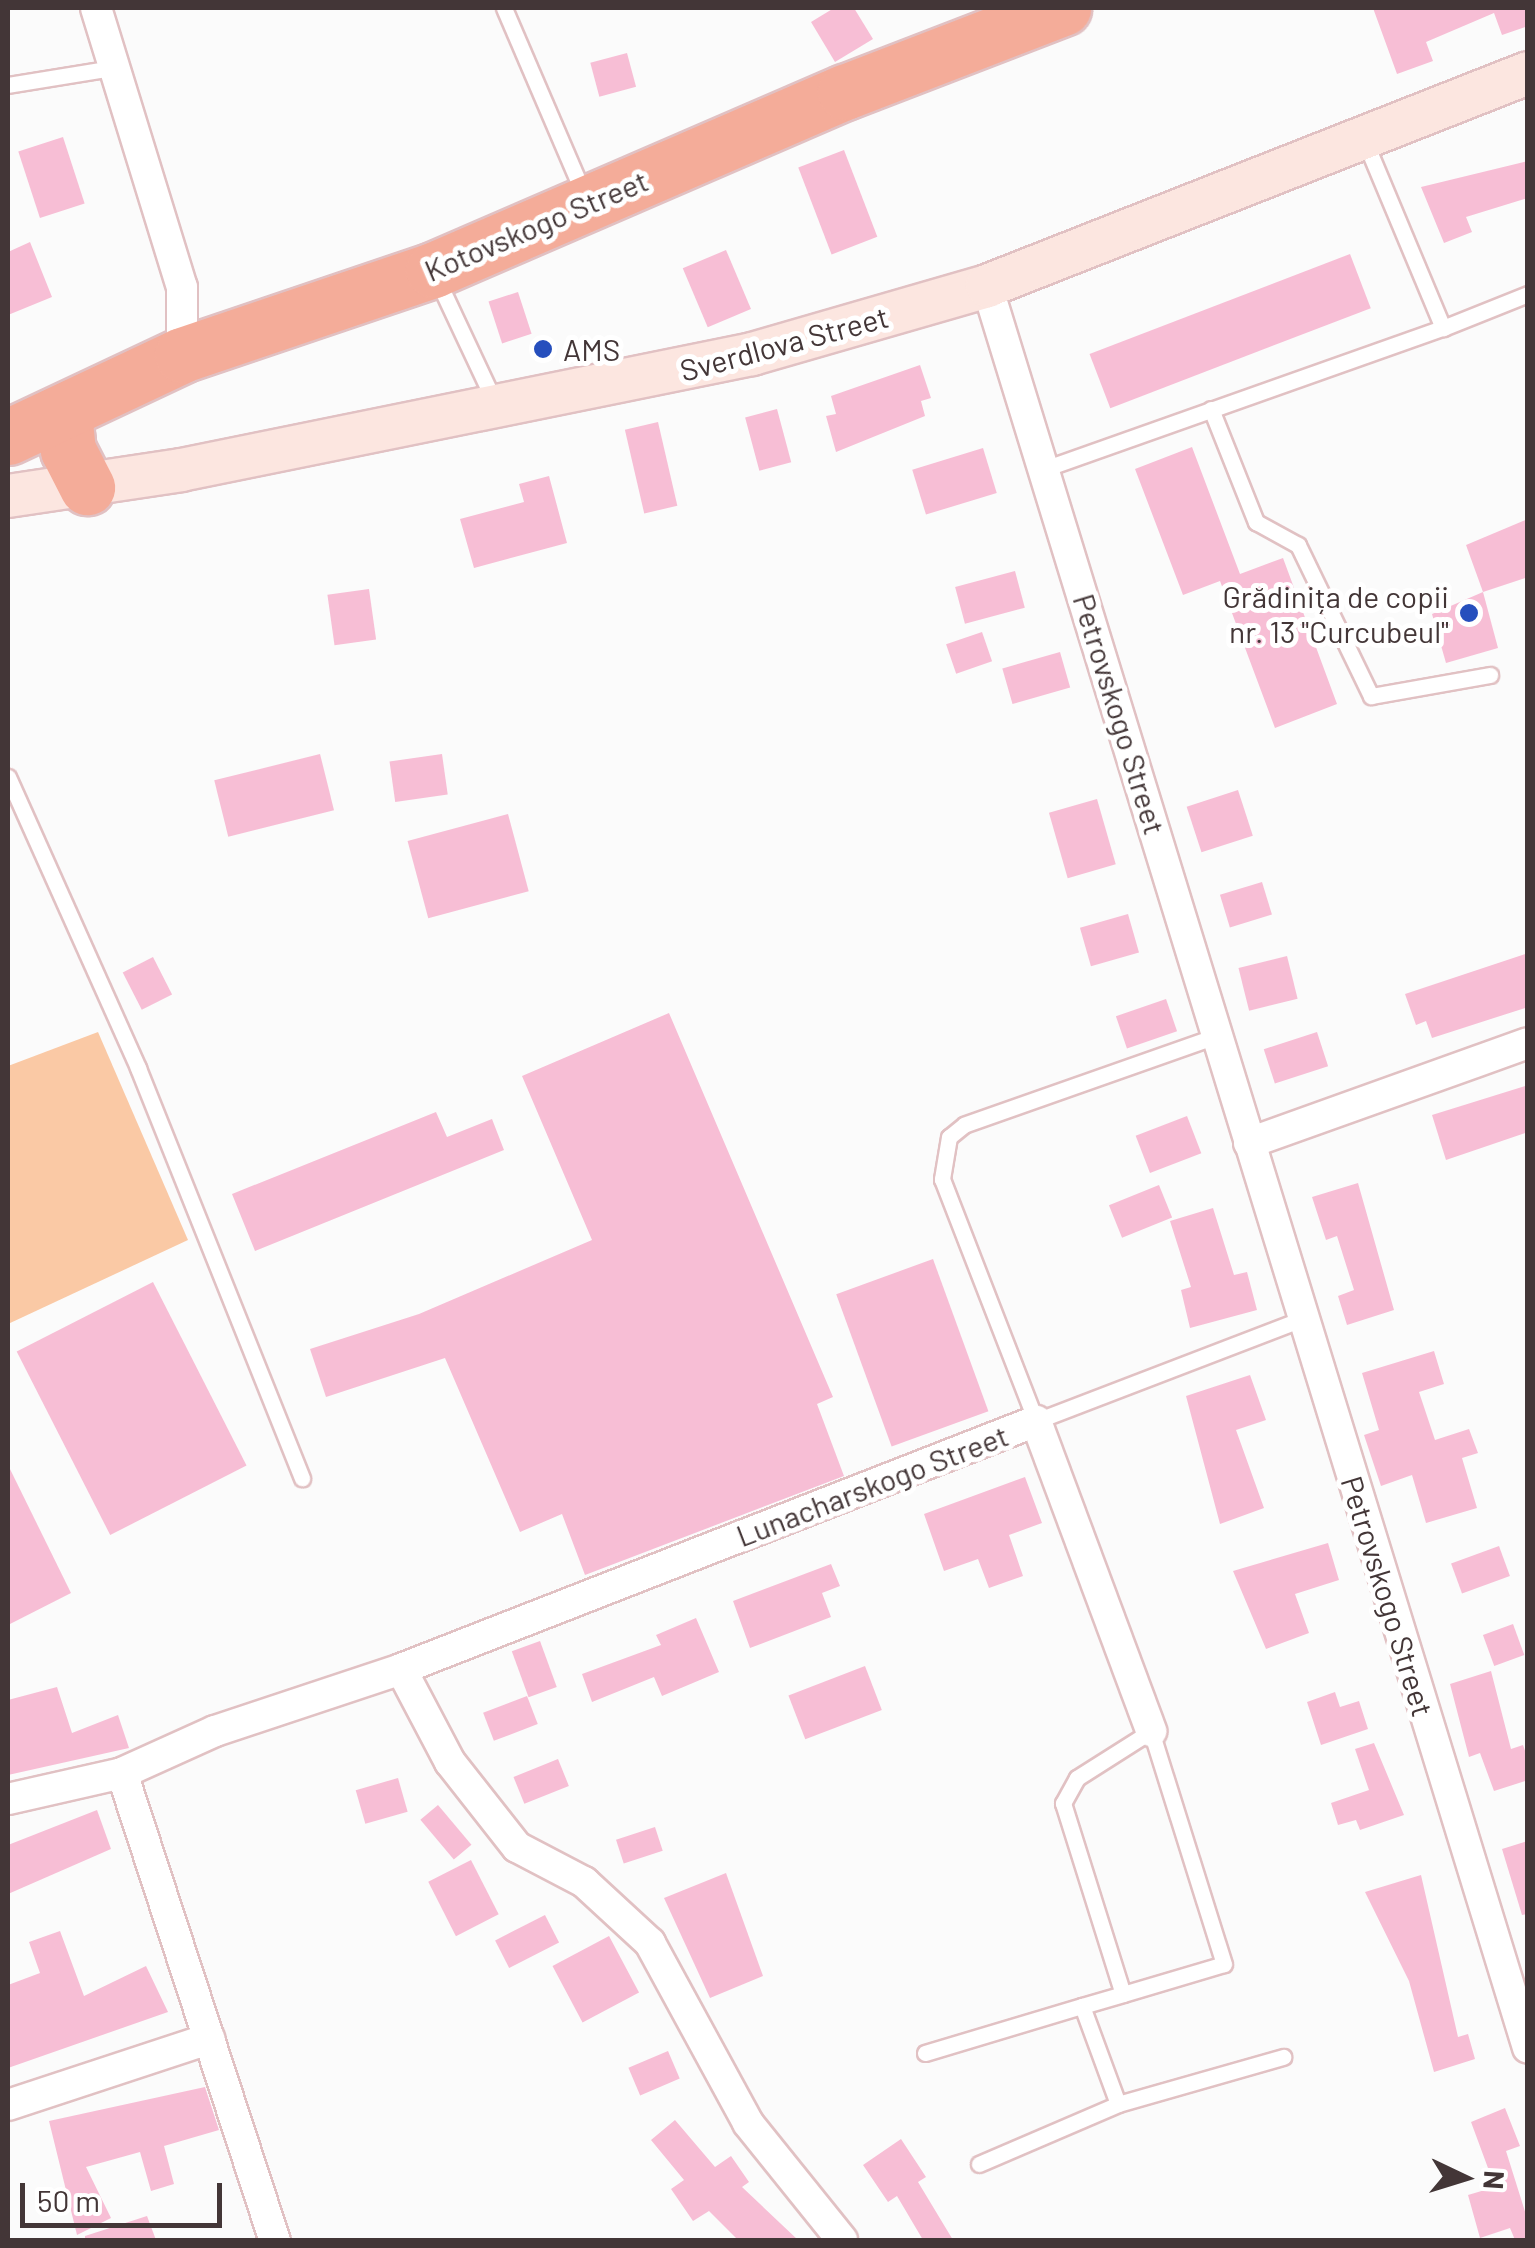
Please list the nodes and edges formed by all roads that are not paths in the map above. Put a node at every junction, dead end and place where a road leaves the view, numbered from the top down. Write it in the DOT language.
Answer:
graph roads {
  1 [pos="96,8"];
  2 [pos="504,8"];
  3 [pos="1063,8"];
  4 [pos="112,68"];
  5 [pos="1528,73"];
  6 [pos="8,86"];
  7 [pos="1363,135"];
  8 [pos="589,206"];
  9 [pos="433,270"];
  10 [pos="987,286"];
  11 [pos="1528,294"];
  12 [pos="1442,328"];
  13 [pos="182,355"];
  14 [pos="498,409"];
  15 [pos="1211,409"];
  16 [pos="64,414"];
  17 [pos="8,437"];
  18 [pos="1044,470"];
  19 [pos="86,486"];
  20 [pos="8,496"];
  21 [pos="1490,675"];
  22 [pos="8,777"];
  23 [pos="1219,1035"];
  24 [pos="1528,1043"];
  25 [pos="1249,1143"];
  26 [pos="1302,1319"];
  27 [pos="1036,1421"];
  28 [pos="302,1478"];
  29 [pos="401,1669"];
  30 [pos="1151,1731"];
  31 [pos="122,1774"];
  32 [pos="8,1799"];
  33 [pos="1513,1952"];
  34 [pos="1123,1994"];
  35 [pos="1082,2006"];
  36 [pos="209,2039"];
  37 [pos="1528,2048"];
  38 [pos="925,2053"];
  39 [pos="1283,2057"];
  40 [pos="1118,2104"];
  41 [pos="8,2105"];
  42 [pos="979,2164"];
  43 [pos="275,2240"];
  44 [pos="842,2240"];
  1 -- 4 [label="street"];
  2 -- 8 [label="lane"];
  3 -- 8 [label="highway, Kotovskogo Street"];
  4 -- 6 [label="lane"];
  4 -- 13 [label="street"];
  5 -- 7 [label="street, Sverdlova Street"];
  7 -- 10 [label="street, Sverdlova Street"];
  7 -- 12 [label="lane"];
  8 -- 9 [label="highway, Kotovskogo Street"];
  9 -- 13 [label="highway, Kotovskogo Street"];
  9 -- 14 [label="lane"];
  10 -- 14 [label="street, Sverdlova Street"];
  10 -- 18 [label="street, Petrovskogo Street"];
  11 -- 12 [label="lane"];
  12 -- 15 [label="lane"];
  13 -- 16 [label="highway, Kotovskogo Street"];
  14 -- 19 [label="street, Sverdlova Street"];
  15 -- 18 [label="lane"];
  15 -- 21 [label="lane"];
  16 -- 17 [label="highway, Kotovskogo Street"];
  16 -- 19 [label="highway"];
  18 -- 23 [label="street, Petrovskogo Street"];
  19 -- 20 [label="street, Sverdlova Street"];
  22 -- 28 [label="lane"];
  23 -- 25 [label="street, Petrovskogo Street"];
  23 -- 27 [label="lane"];
  24 -- 25 [label="street"];
  25 -- 26 [label="street, Petrovskogo Street"];
  26 -- 27 [label="lane"];
  26 -- 33 [label="street, Petrovskogo Street"];
  27 -- 29 [label="street, Lunacharskogo Street"];
  27 -- 30 [label="street, Lunacharskogo Street"];
  29 -- 31 [label="street, Lunacharskogo Street"];
  29 -- 44 [label="street"];
  30 -- 34 [label="lane"];
  30 -- 34 [label="lane"];
  31 -- 32 [label="street, Lunacharskogo Street"];
  31 -- 36 [label="street"];
  33 -- 37 [label="street, Petrovskogo Street"];
  34 -- 35 [label="lane"];
  35 -- 38 [label="lane"];
  35 -- 40 [label="lane"];
  36 -- 41 [label="street"];
  36 -- 43 [label="street"];
  39 -- 40 [label="lane"];
  40 -- 42 [label="lane"];
}
